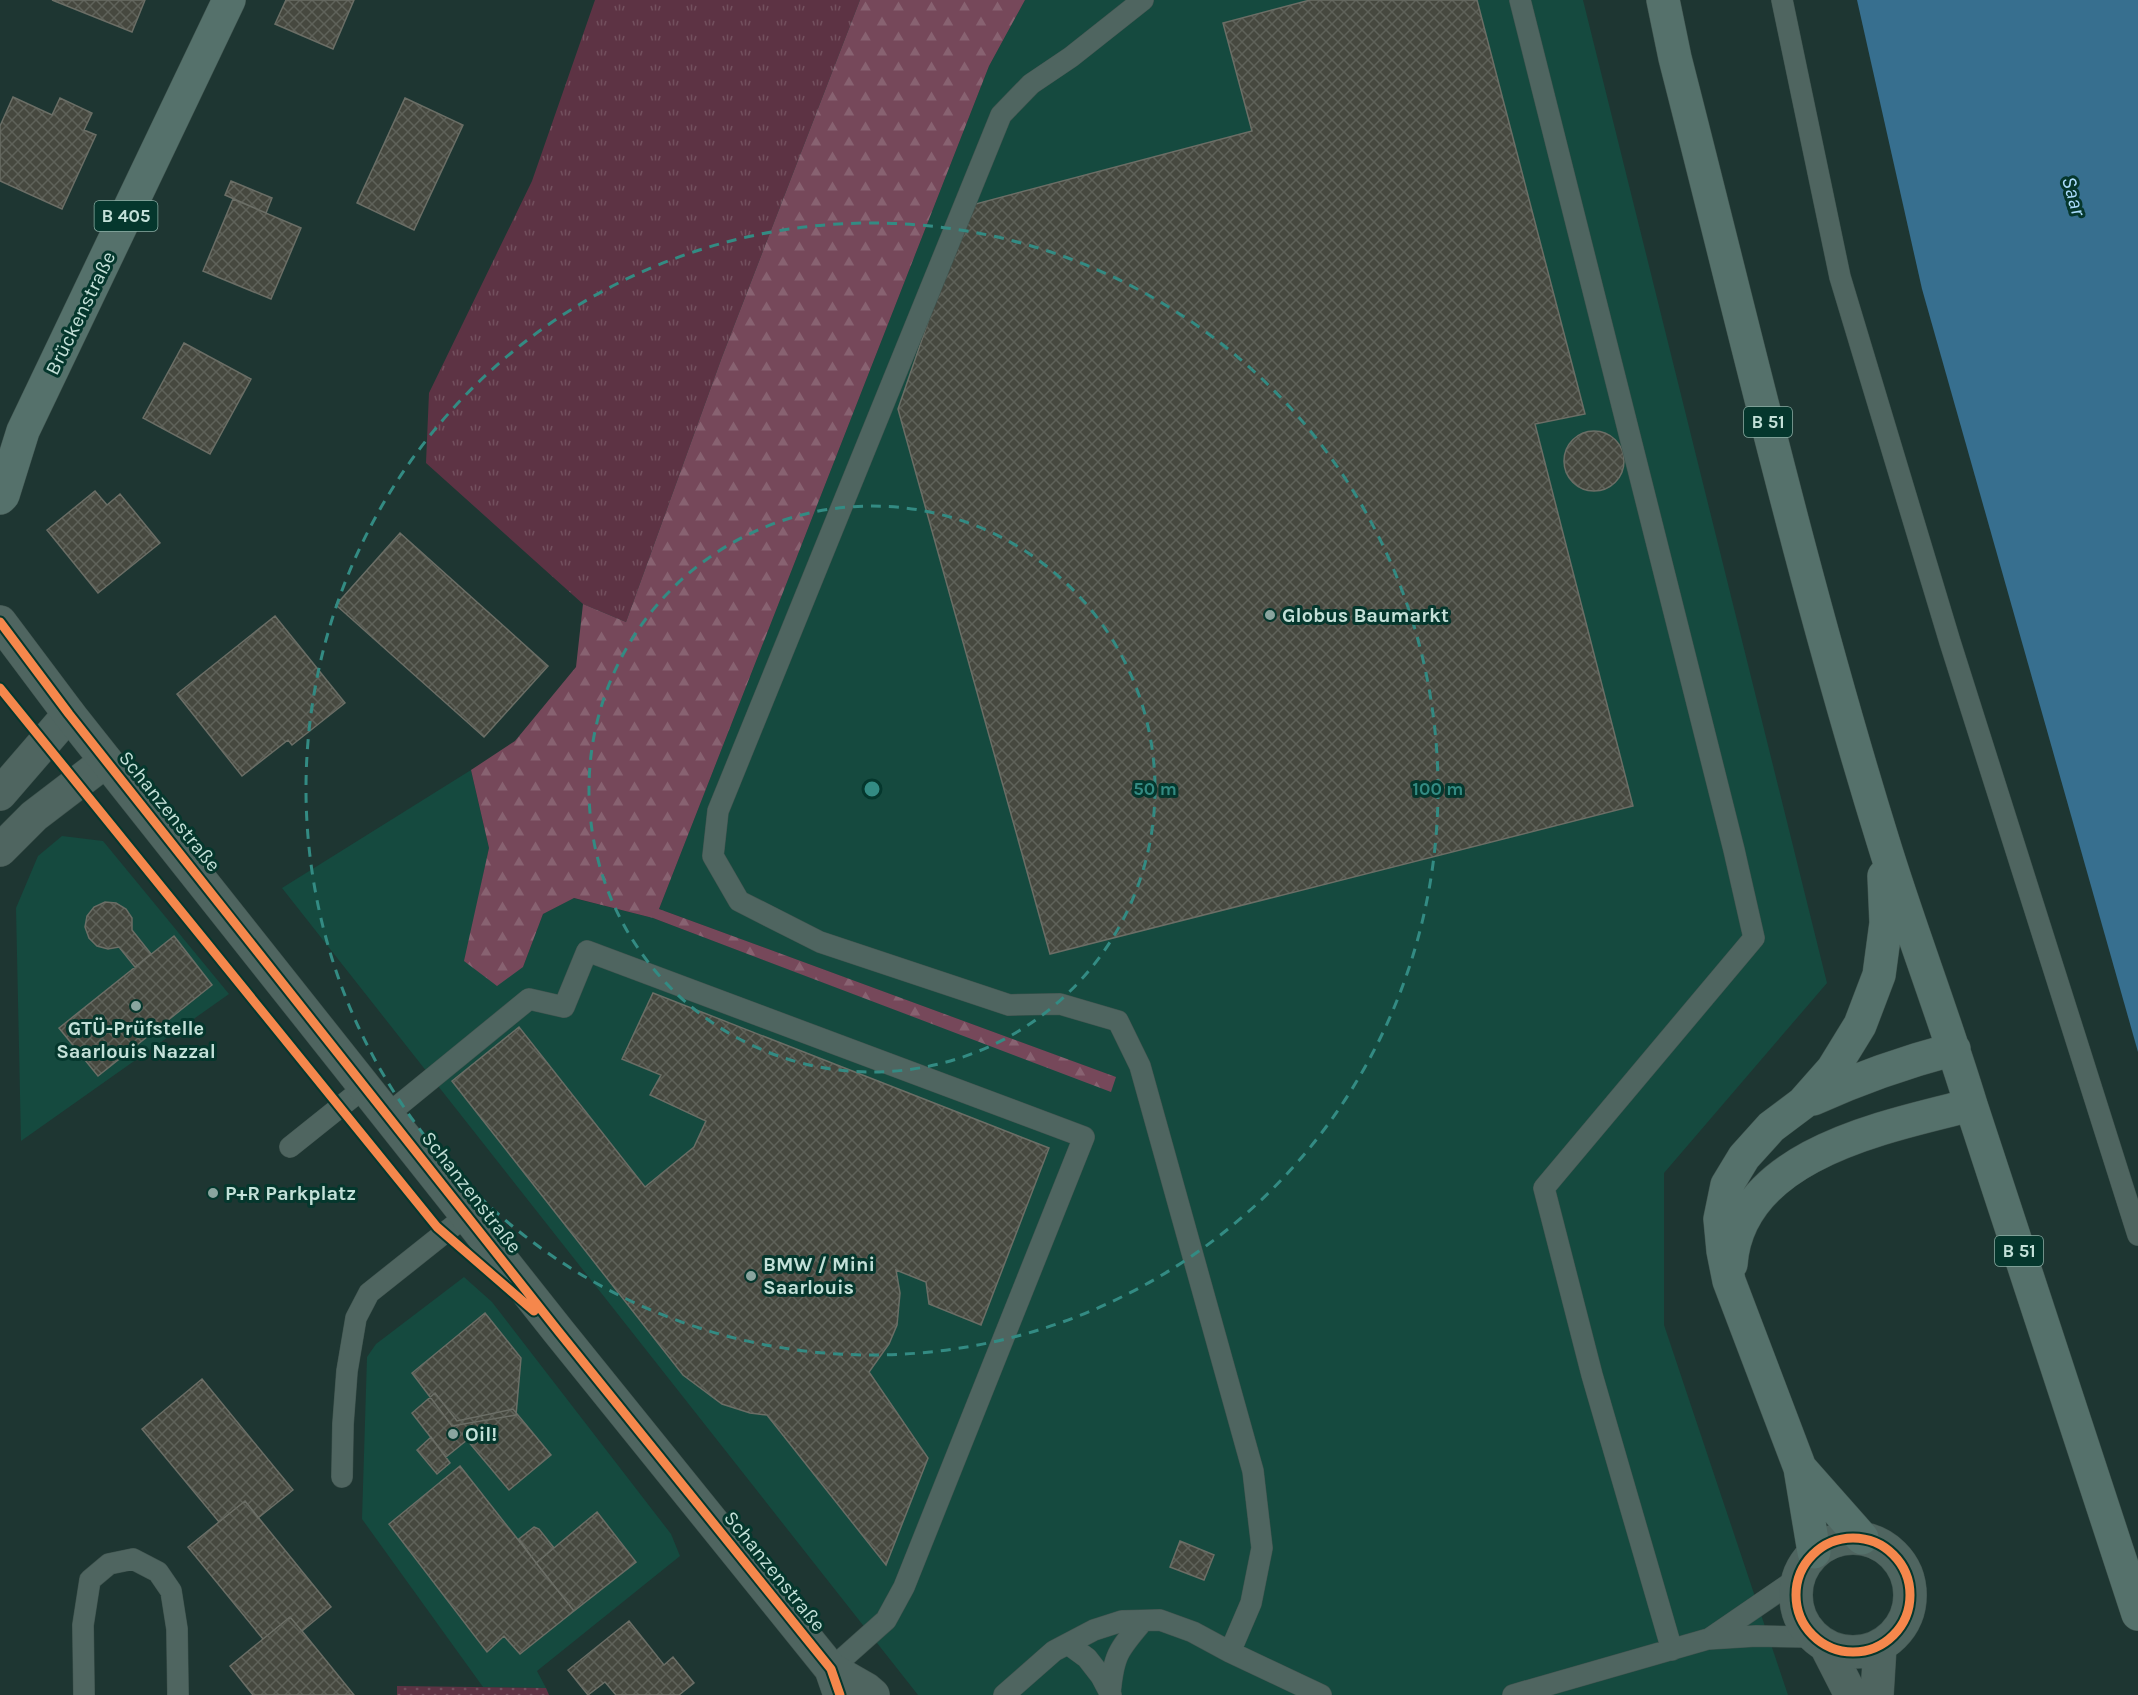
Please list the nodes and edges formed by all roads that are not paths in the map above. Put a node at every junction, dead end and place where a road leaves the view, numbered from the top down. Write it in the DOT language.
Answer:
graph roads {
  1 [pos="229,0"];
  2 [pos="1143,0"];
  3 [pos="1520,0"];
  4 [pos="1663,0"];
  5 [pos="1782,0"];
  6 [pos="12,439"];
  7 [pos="0,498"];
  8 [pos="0,622"];
  9 [pos="69,714"];
  10 [pos="106,760"];
  11 [pos="0,794"];
  12 [pos="0,840"];
  13 [pos="1883,841"];
  14 [pos="0,850"];
  15 [pos="0,861"];
  16 [pos="1954,1049"];
  17 [pos="366,1087"];
  18 [pos="1803,1103"];
  19 [pos="1971,1106"];
  20 [pos="387,1115"];
  21 [pos="290,1147"];
  22 [pos="467,1215"];
  23 [pos="2138,1235"];
  24 [pos="1730,1281"];
  25 [pos="1800,1468"];
  26 [pos="342,1477"];
  27 [pos="1862,1538"];
  28 [pos="1806,1565"];
  29 [pos="2138,1614"];
  30 [pos="1143,1621"];
  31 [pos="1708,1639"];
  32 [pos="1820,1642"];
  33 [pos="1068,1644"];
  34 [pos="1880,1646"];
  35 [pos="1672,1650"];
  36 [pos="1230,1652"];
  37 [pos="860,1689"];
  38 [pos="1539,1692"];
  39 [pos="84,1695"];
  40 [pos="178,1695"];
  41 [pos="1005,1695"];
  42 [pos="1110,1695"];
  43 [pos="1321,1695"];
  44 [pos="1514,1695"];
  45 [pos="1851,1695"];
  46 [pos="1877,1695"];
  1 -- 6 [label="main road, Brückenstraße / B 405"];
  2 -- 36 [label="lane"];
  3 -- 35 [label="lane"];
  4 -- 13 [label="main road, B 51"];
  5 -- 23 [label="lane"];
  6 -- 7 [label="main road, Brückenstraße"];
  8 -- 9 [label="street, Schanzenstraße"];
  9 -- 10 [label="street, Schanzenstraße"];
  9 -- 11 [label="street"];
  10 -- 14 [label="street"];
  10 -- 17 [label="street, Schanzenstraße"];
  12 -- 14 [label="street"];
  13 -- 16 [label="main road, B 51"];
  13 -- 18 [label="main road"];
  14 -- 15 [label="street"];
  16 -- 18 [label="main road"];
  16 -- 19 [label="main road, B 51"];
  17 -- 20 [label="street, Schanzenstraße"];
  17 -- 21 [label="lane"];
  18 -- 24 [label="main road"];
  19 -- 24 [label="main road"];
  19 -- 29 [label="main road, B 51"];
  20 -- 22 [label="street, Schanzenstraße"];
  20 -- 37 [label="lane"];
  22 -- 26 [label="lane"];
  22 -- 37 [label="street, Schanzenstraße"];
  24 -- 25 [label="main road"];
  25 -- 27 [label="main road"];
  25 -- 28 [label="main road"];
  27 -- 28 [label="street"];
  27 -- 34 [label="street"];
  28 -- 31 [label="lane"];
  28 -- 32 [label="street"];
  30 -- 33 [label="lane"];
  30 -- 36 [label="lane"];
  30 -- 42 [label="lane"];
  31 -- 32 [label="lane"];
  31 -- 35 [label="lane"];
  32 -- 34 [label="street"];
  32 -- 45 [label="street"];
  33 -- 41 [label="lane"];
  33 -- 42 [label="lane"];
  34 -- 46 [label="street"];
  35 -- 38 [label="lane"];
  36 -- 43 [label="lane"];
  38 -- 44 [label="lane"];
  39 -- 40 [label="lane"];
}
